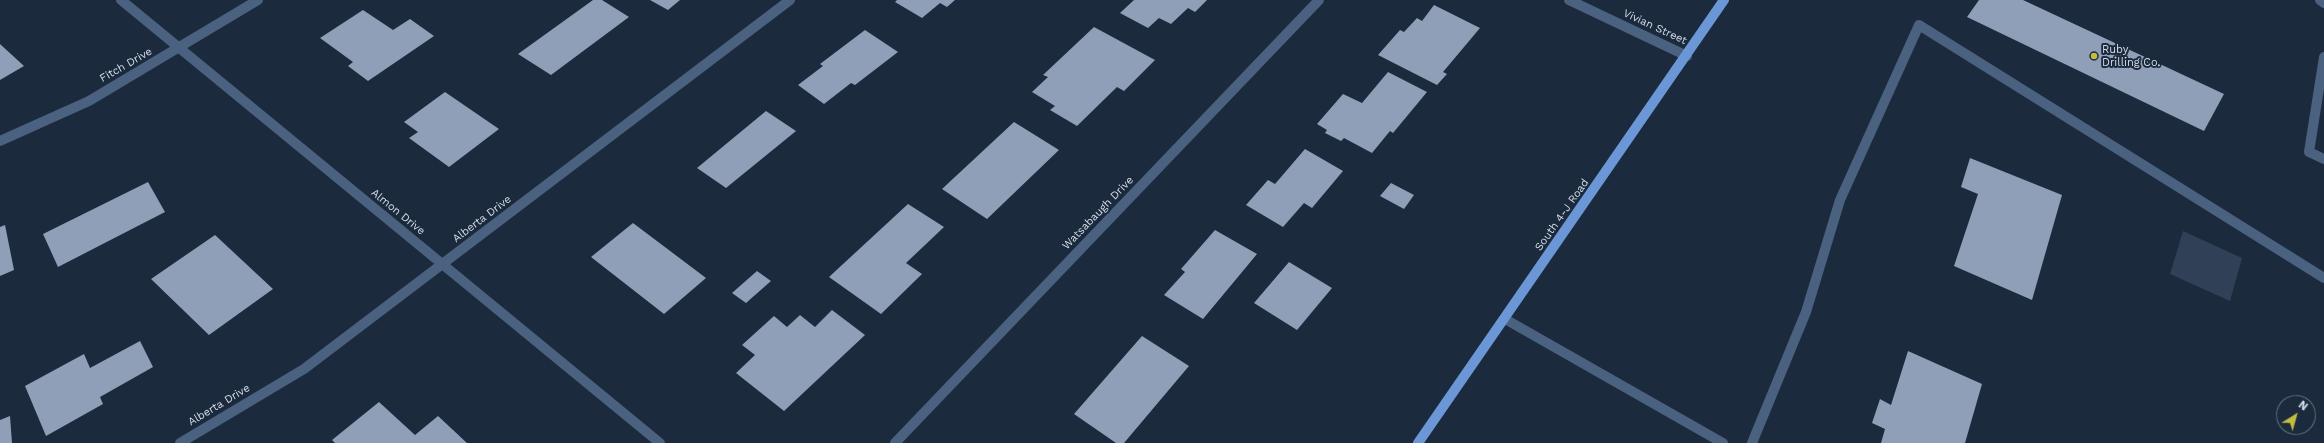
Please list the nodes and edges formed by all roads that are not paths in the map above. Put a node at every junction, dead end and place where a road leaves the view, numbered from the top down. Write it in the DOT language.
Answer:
graph roads {
  1 [pos="121,0"];
  2 [pos="258,0"];
  3 [pos="790,0"];
  4 [pos="1319,0"];
  5 [pos="1569,0"];
  6 [pos="1724,0"];
  7 [pos="2320,0"];
  8 [pos="2324,3"];
  9 [pos="179,48"];
  10 [pos="1687,56"];
  11 [pos="2324,57"];
  12 [pos="0,141"];
  13 [pos="2324,159"];
  14 [pos="443,264"];
  15 [pos="2324,278"];
  16 [pos="1505,319"];
  17 [pos="180,443"];
  18 [pos="660,443"];
  19 [pos="895,443"];
  20 [pos="1418,443"];
  21 [pos="1723,443"];
  22 [pos="1752,443"];
  1 -- 9 [label="street, Almon Drive"];
  2 -- 9 [label="street, Fitch Drive"];
  3 -- 14 [label="street, Alberta Drive"];
  4 -- 19 [label="street, Watsabaugh Drive"];
  5 -- 10 [label="street, Vivian Street"];
  6 -- 10 [label="main road, South 4-J Road"];
  7 -- 8 [label="street"];
  9 -- 12 [label="street, Fitch Drive"];
  9 -- 14 [label="street, Almon Drive"];
  10 -- 16 [label="main road, South 4-J Road"];
  11 -- 13 [label="street"];
  14 -- 17 [label="street, Alberta Drive"];
  14 -- 18 [label="street, Almon Drive"];
  15 -- 22 [label="street"];
  16 -- 20 [label="main road, South 4-J Road"];
  16 -- 21 [label="street"];
}
